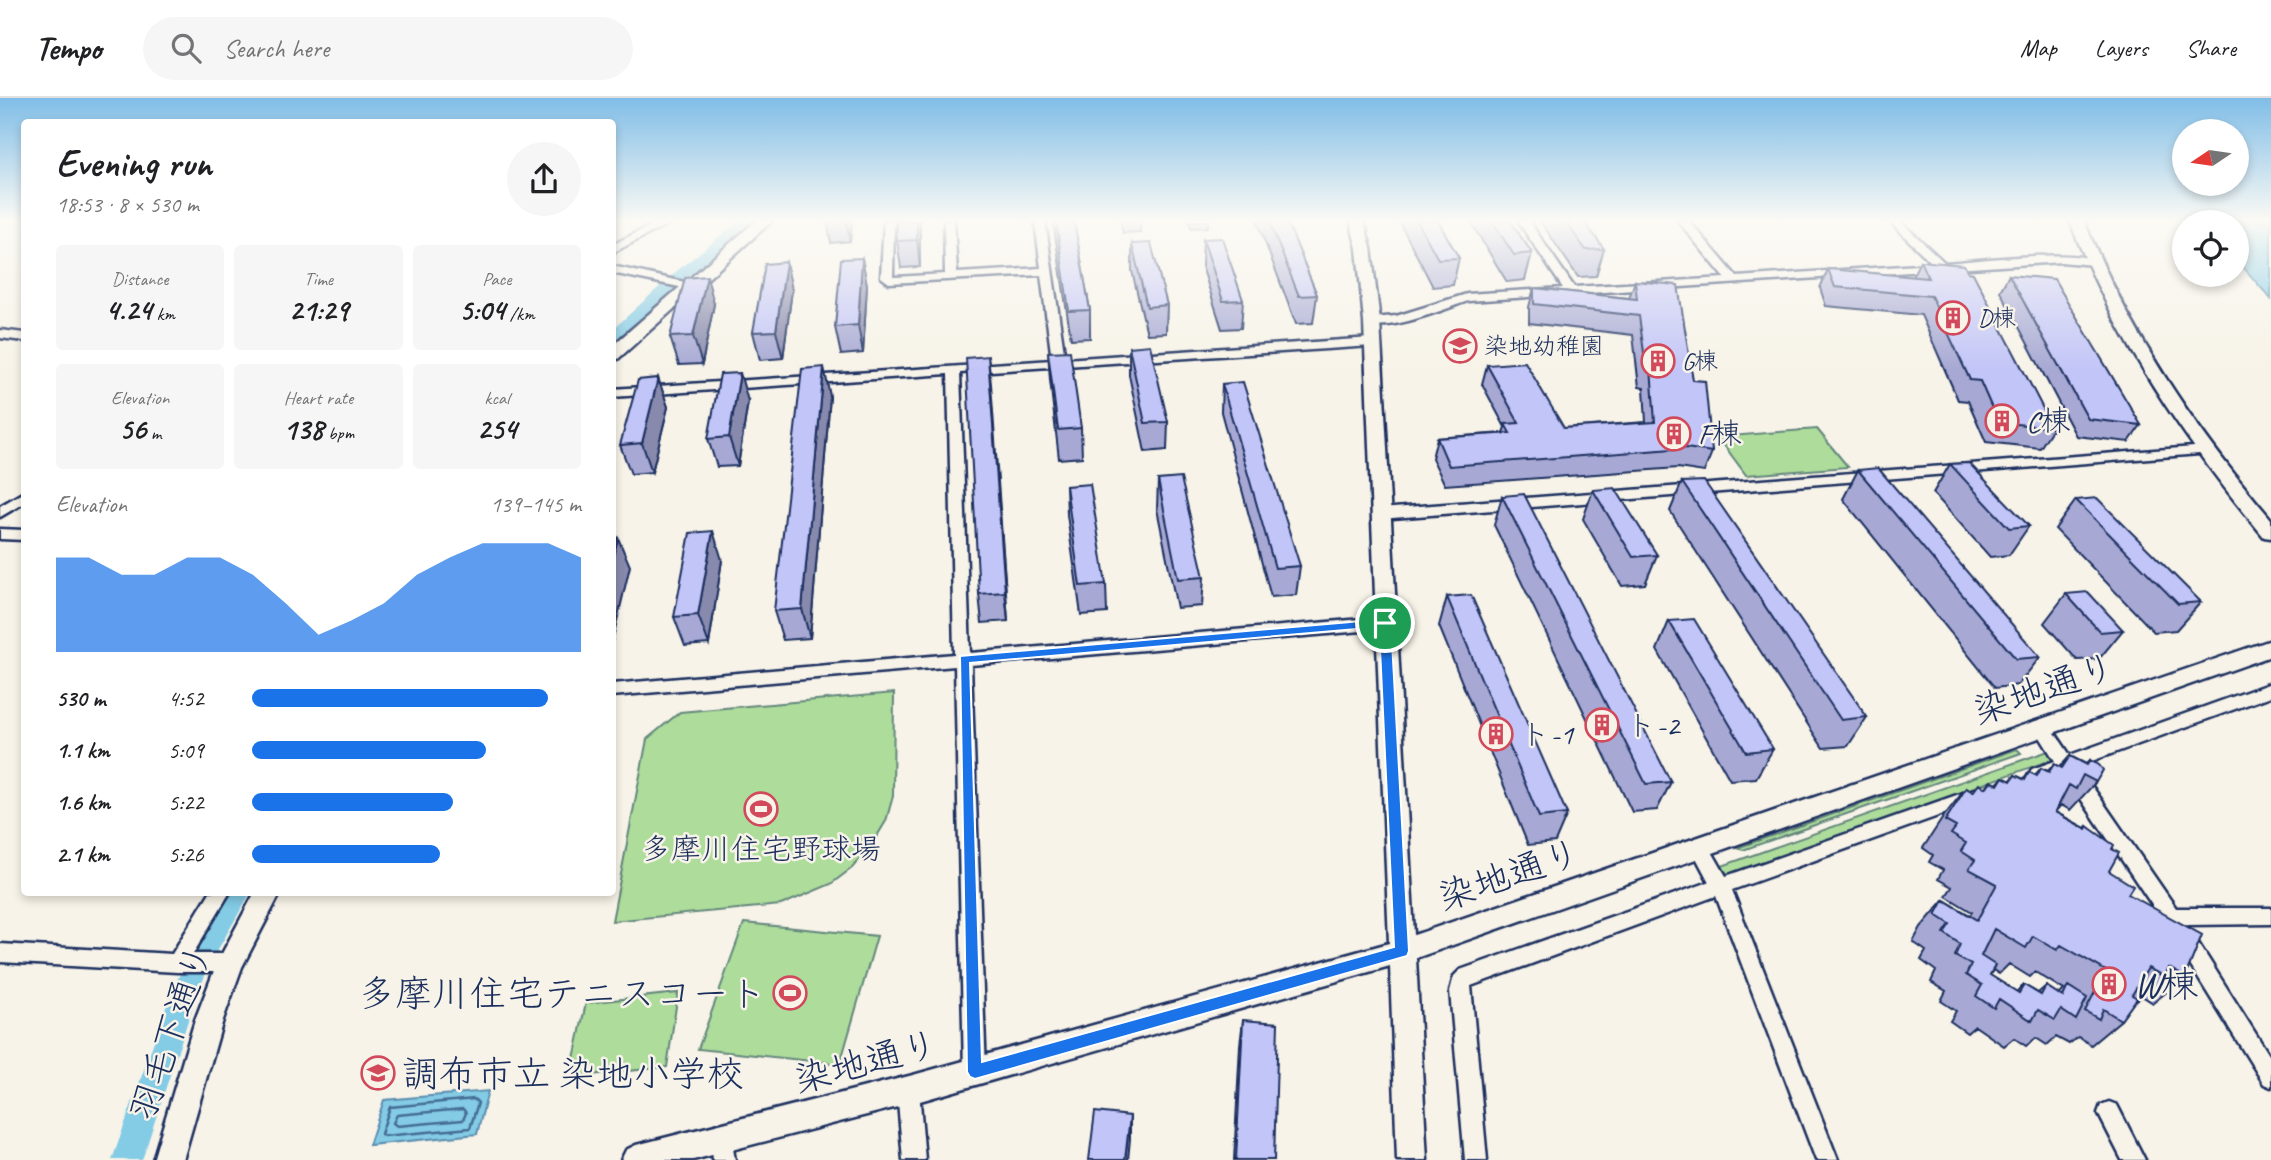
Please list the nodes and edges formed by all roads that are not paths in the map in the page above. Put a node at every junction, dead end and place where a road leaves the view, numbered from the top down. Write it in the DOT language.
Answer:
graph roads {
  1 [pos="619,271"];
  2 [pos="703,271"];
  3 [pos="887,271"];
  4 [pos="951,271"];
  5 [pos="1047,271"];
  6 [pos="1366,271"];
  7 [pos="1557,271"];
  8 [pos="1725,271"];
  9 [pos="1890,271"];
  10 [pos="2097,271"];
  11 [pos="951,278"];
  12 [pos="1734,281"];
  13 [pos="685,285"];
  14 [pos="1571,291"];
  15 [pos="1371,322"];
  16 [pos="0,334"];
  17 [pos="21,337"];
  18 [pos="1372,342"];
  19 [pos="616,351"];
  20 [pos="1059,363"];
  21 [pos="954,370"];
  22 [pos="616,393"];
  23 [pos="2207,450"];
  24 [pos="21,500"];
  25 [pos="0,512"];
  26 [pos="1380,514"];
  27 [pos="2271,532"];
  28 [pos="0,534"];
  29 [pos="21,536"];
  30 [pos="1385,623"];
  31 [pos="2271,648"];
  32 [pos="964,659"];
  33 [pos="2271,689"];
  34 [pos="616,690"];
  35 [pos="2043,729"];
  36 [pos="2068,764"];
  37 [pos="2016,781"];
  38 [pos="1990,790"];
  39 [pos="1700,848"];
  40 [pos="1721,885"];
  41 [pos="219,896"];
  42 [pos="267,896"];
  43 [pos="2271,916"];
  44 [pos="2171,918"];
  45 [pos="1402,951"];
  46 [pos="0,953"];
  47 [pos="230,962"];
  48 [pos="179,963"];
  49 [pos="975,1072"];
  50 [pos="2271,1077"];
  51 [pos="908,1090"];
  52 [pos="2109,1113"];
  53 [pos="723,1149"];
  54 [pos="168,1160"];
  55 [pos="636,1160"];
  56 [pos="914,1160"];
  57 [pos="1412,1160"];
  58 [pos="1476,1160"];
  59 [pos="1827,1160"];
  60 [pos="2134,1160"];
  1 -- 13 [label="street"];
  2 -- 13 [label="street"];
  3 -- 11 [label="street"];
  4 -- 11 [label="street"];
  5 -- 11 [label="street"];
  5 -- 20 [label="street"];
  6 -- 15 [label="street"];
  7 -- 14 [label="street"];
  8 -- 12 [label="street"];
  9 -- 12 [label="street"];
  10 -- 23 [label="street"];
  12 -- 14 [label="street"];
  13 -- 19 [label="street"];
  14 -- 15 [label="street"];
  15 -- 18 [label="street"];
  16 -- 17 [label="street"];
  18 -- 20 [label="street"];
  18 -- 26 [label="street"];
  20 -- 21 [label="street"];
  21 -- 22 [label="street"];
  21 -- 32 [label="street"];
  23 -- 26 [label="street"];
  23 -- 27 [label="street"];
  24 -- 25 [label="street"];
  26 -- 30 [label="street"];
  28 -- 29 [label="street"];
  30 -- 32 [label="street"];
  30 -- 45 [label="street"];
  31 -- 35 [label="street, 染地通り"];
  32 -- 34 [label="street"];
  32 -- 49 [label="street"];
  33 -- 36 [label="street"];
  35 -- 36 [label="street"];
  35 -- 39 [label="street, 染地通り"];
  36 -- 37 [label="street"];
  36 -- 44 [label="street"];
  38 -- 40 [label="street"];
  39 -- 40 [label="street"];
  39 -- 45 [label="street, 染地通り"];
  40 -- 58 [label="street"];
  40 -- 59 [label="street"];
  41 -- 48 [label="street"];
  42 -- 47 [label="street, 羽毛下通り"];
  43 -- 44 [label="street"];
  44 -- 50 [label="street"];
  45 -- 49 [label="street, 染地通り"];
  45 -- 57 [label="street"];
  46 -- 48 [label="street"];
  47 -- 48 [label="street"];
  47 -- 54 [label="street, 羽毛下通り"];
  49 -- 51 [label="street, 染地通り"];
  51 -- 53 [label="street, 染地通り"];
  51 -- 56 [label="street"];
  52 -- 60 [label="street"];
  53 -- 55 [label="street, 染地通り"];
}
